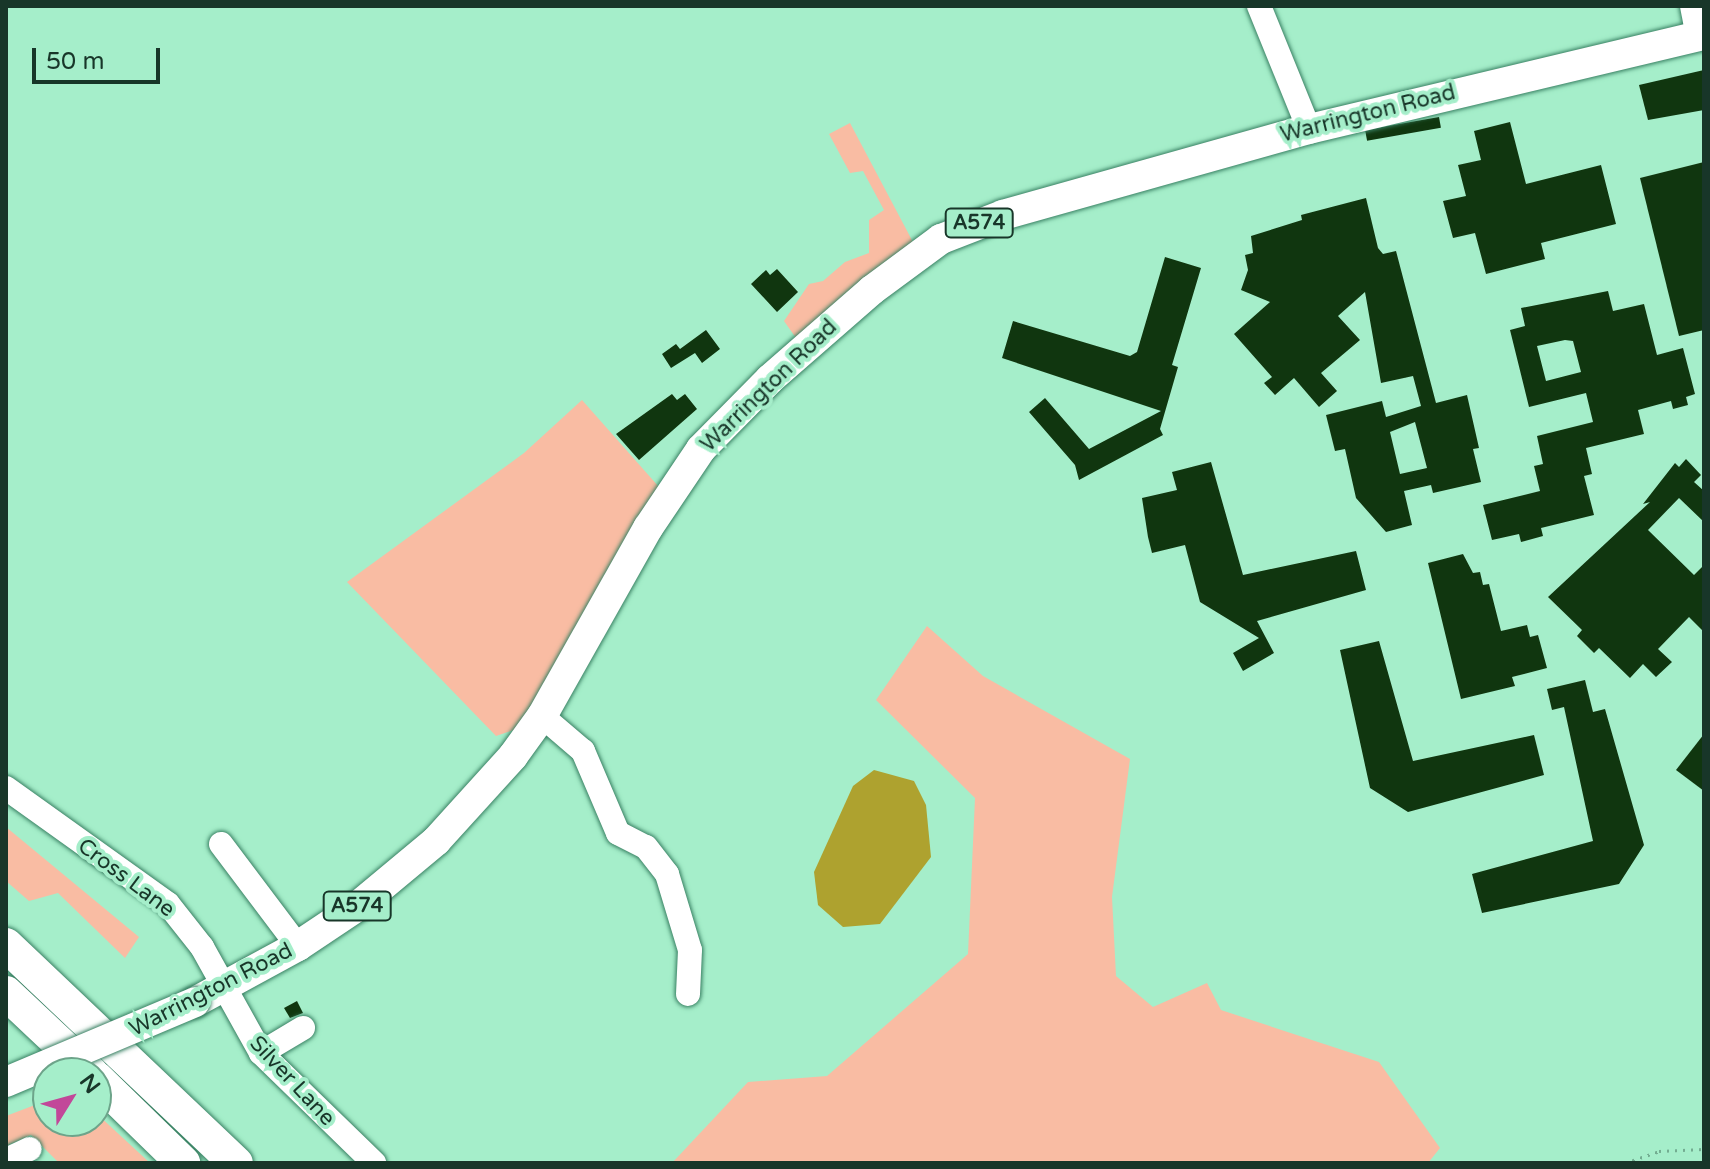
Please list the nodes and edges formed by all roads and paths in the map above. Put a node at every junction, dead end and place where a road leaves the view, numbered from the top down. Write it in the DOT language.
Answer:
graph roads {
  1 [pos="1259,6"];
  2 [pos="1692,6"];
  3 [pos="1701,36"];
  4 [pos="1309,129"];
  5 [pos="542,716"];
  6 [pos="6,788"];
  7 [pos="221,844"];
  8 [pos="6,945"];
  9 [pos="298,946"];
  10 [pos="223,989"];
  11 [pos="6,993"];
  12 [pos="688,994"];
  13 [pos="303,1028"];
  14 [pos="261,1053"];
  15 [pos="74,1057"];
  16 [pos="6,1082"];
  17 [pos="112,1094"];
  18 [pos="30,1149"];
  19 [pos="1704,1149"];
  20 [pos="6,1160"];
  21 [pos="183,1163"];
  22 [pos="236,1163"];
  23 [pos="374,1163"];
  24 [pos="1625,1163"];
  1 -- 4 [label="street"];
  2 -- 3 [label="street"];
  3 -- 4 [label="main road, Warrington Road / A574"];
  4 -- 5 [label="main road, Warrington Road / A574"];
  5 -- 9 [label="main road, Warrington Road / A574"];
  5 -- 12 [label="street"];
  6 -- 10 [label="street, Cross Lane"];
  7 -- 9 [label="street"];
  8 -- 22 [label="highway"];
  9 -- 10 [label="main road, Warrington Road / A574"];
  10 -- 14 [label="street, Silver Lane"];
  10 -- 16 [label="main road, Warrington Road / A574, bridge"];
  11 -- 15 [label="highway"];
  13 -- 14 [label="street"];
  14 -- 23 [label="street, Silver Lane"];
  17 -- 21 [label="highway"];
  18 -- 20 [label="street"];
  19 -- 24 [label="path"];
}
